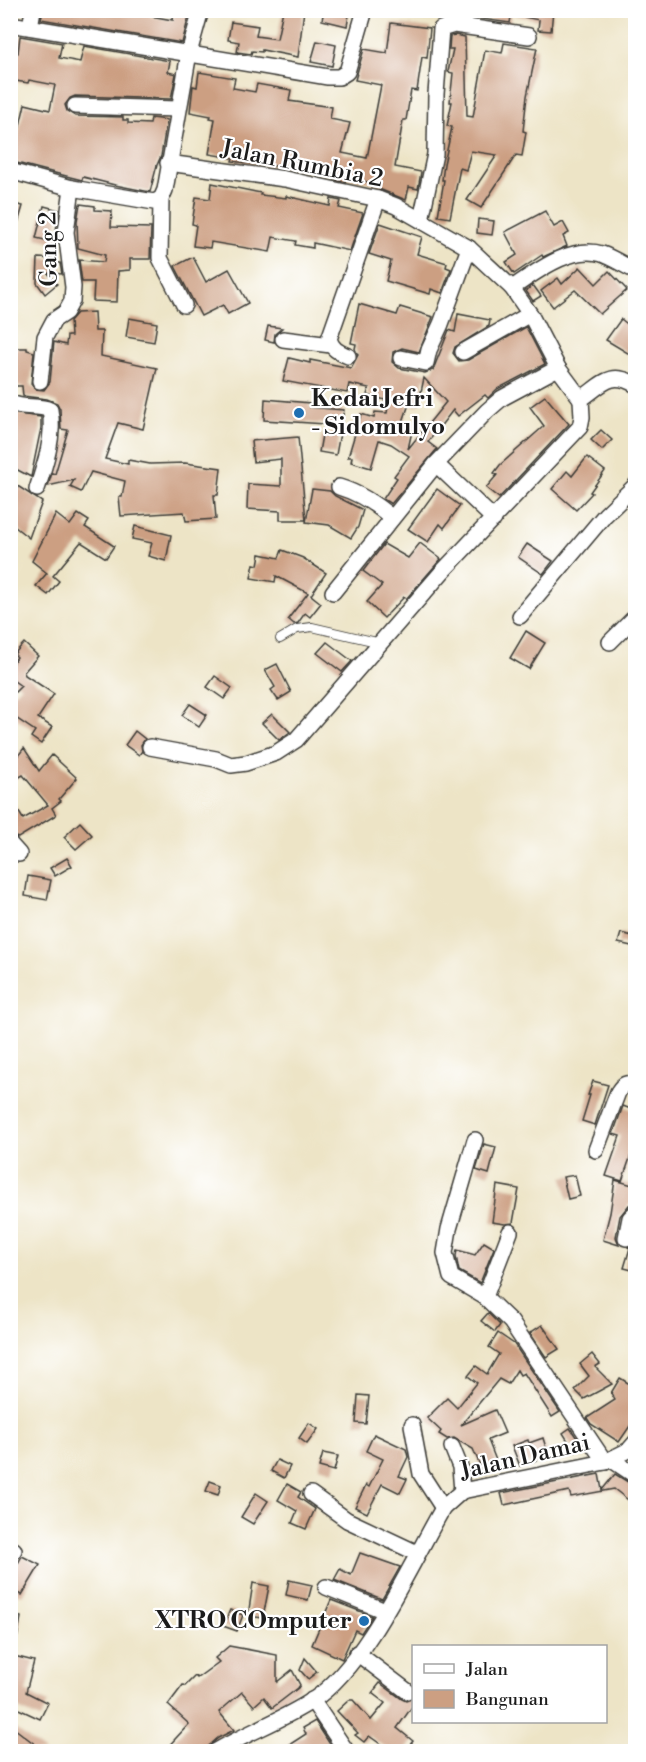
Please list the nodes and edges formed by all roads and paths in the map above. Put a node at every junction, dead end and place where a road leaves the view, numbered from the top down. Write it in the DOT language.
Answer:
graph roads {
  1 [pos="33,10"];
  2 [pos="201,10"];
  3 [pos="365,10"];
  4 [pos="10,24"];
  5 [pos="30,27"];
  6 [pos="529,36"];
  7 [pos="189,53"];
  8 [pos="75,106"];
  9 [pos="178,109"];
  10 [pos="168,163"];
  11 [pos="10,171"];
  12 [pos="72,188"];
  13 [pos="378,199"];
  14 [pos="161,200"];
  15 [pos="421,220"];
  16 [pos="469,248"];
  17 [pos="636,271"];
  18 [pos="512,288"];
  19 [pos="184,305"];
  20 [pos="530,314"];
  21 [pos="283,339"];
  22 [pos="331,345"];
  23 [pos="463,352"];
  24 [pos="348,356"];
  25 [pos="401,358"];
  26 [pos="558,368"];
  27 [pos="40,381"];
  28 [pos="636,385"];
  29 [pos="581,399"];
  30 [pos="10,402"];
  31 [pos="436,464"];
  32 [pos="636,485"];
  33 [pos="339,487"];
  34 [pos="37,489"];
  35 [pos="392,518"];
  36 [pos="494,519"];
  37 [pos="333,592"];
  38 [pos="520,616"];
  39 [pos="636,616"];
  40 [pos="280,639"];
  41 [pos="610,642"];
  42 [pos="381,643"];
  43 [pos="150,747"];
  44 [pos="636,1085"];
  45 [pos="475,1140"];
  46 [pos="596,1150"];
  47 [pos="636,1212"];
  48 [pos="510,1232"];
  49 [pos="626,1238"];
  50 [pos="485,1297"];
  51 [pos="412,1425"];
  52 [pos="636,1442"];
  53 [pos="452,1447"];
  54 [pos="609,1461"];
  55 [pos="636,1476"];
  56 [pos="462,1491"];
  57 [pos="311,1494"];
  58 [pos="443,1508"];
  59 [pos="417,1553"];
  60 [pos="326,1587"];
  61 [pos="386,1611"];
  62 [pos="357,1653"];
  63 [pos="407,1690"];
  64 [pos="312,1700"];
  65 [pos="233,1747"];
  66 [pos="215,1752"];
  67 [pos="347,1752"];
  1 -- 5 [label="street"];
  2 -- 7 [label="street"];
  3 -- 7 [label="street"];
  4 -- 5 [label="street"];
  5 -- 7 [label="street"];
  6 -- 15 [label="street"];
  7 -- 9 [label="street"];
  8 -- 9 [label="street"];
  9 -- 10 [label="street"];
  10 -- 13 [label="street, Jalan Rumbia 2"];
  10 -- 14 [label="street"];
  11 -- 12 [label="street"];
  12 -- 14 [label="street"];
  12 -- 27 [label="street, Gang 2"];
  13 -- 15 [label="street, Jalan Rumbia 2"];
  13 -- 22 [label="street"];
  14 -- 19 [label="street"];
  15 -- 16 [label="street, Jalan Rumbia 2"];
  16 -- 18 [label="street, Jalan Rumbia 2"];
  16 -- 25 [label="street"];
  17 -- 18 [label="street"];
  18 -- 20 [label="street, Jalan Rumbia 2"];
  20 -- 23 [label="street"];
  20 -- 26 [label="street, Jalan Rumbia 2"];
  21 -- 22 [label="street"];
  22 -- 24 [label="street"];
  26 -- 29 [label="street, Jalan Rumbia 2"];
  26 -- 31 [label="street"];
  28 -- 29 [label="street"];
  29 -- 36 [label="street"];
  30 -- 34 [label="street"];
  31 -- 35 [label="street"];
  31 -- 36 [label="street"];
  32 -- 38 [label="street"];
  33 -- 35 [label="street"];
  35 -- 37 [label="street"];
  36 -- 42 [label="street"];
  39 -- 41 [label="street"];
  40 -- 42 [label="lane"];
  42 -- 43 [label="street"];
  44 -- 46 [label="street"];
  45 -- 50 [label="street"];
  47 -- 49 [label="street"];
  48 -- 50 [label="street"];
  50 -- 54 [label="street"];
  51 -- 58 [label="street"];
  52 -- 54 [label="street, Jalan Damai"];
  53 -- 56 [label="street"];
  54 -- 55 [label="street"];
  54 -- 56 [label="street, Jalan Damai"];
  56 -- 58 [label="street, Jalan Damai"];
  57 -- 59 [label="street"];
  58 -- 59 [label="street, Jalan Damai"];
  59 -- 61 [label="street, Jalan Damai"];
  60 -- 61 [label="street"];
  61 -- 62 [label="street, Jalan Damai"];
  62 -- 63 [label="street"];
  62 -- 64 [label="street, Jalan Damai"];
  64 -- 65 [label="street, Jalan Damai"];
  64 -- 67 [label="street"];
  65 -- 66 [label="street, Jalan Damai"];
}
